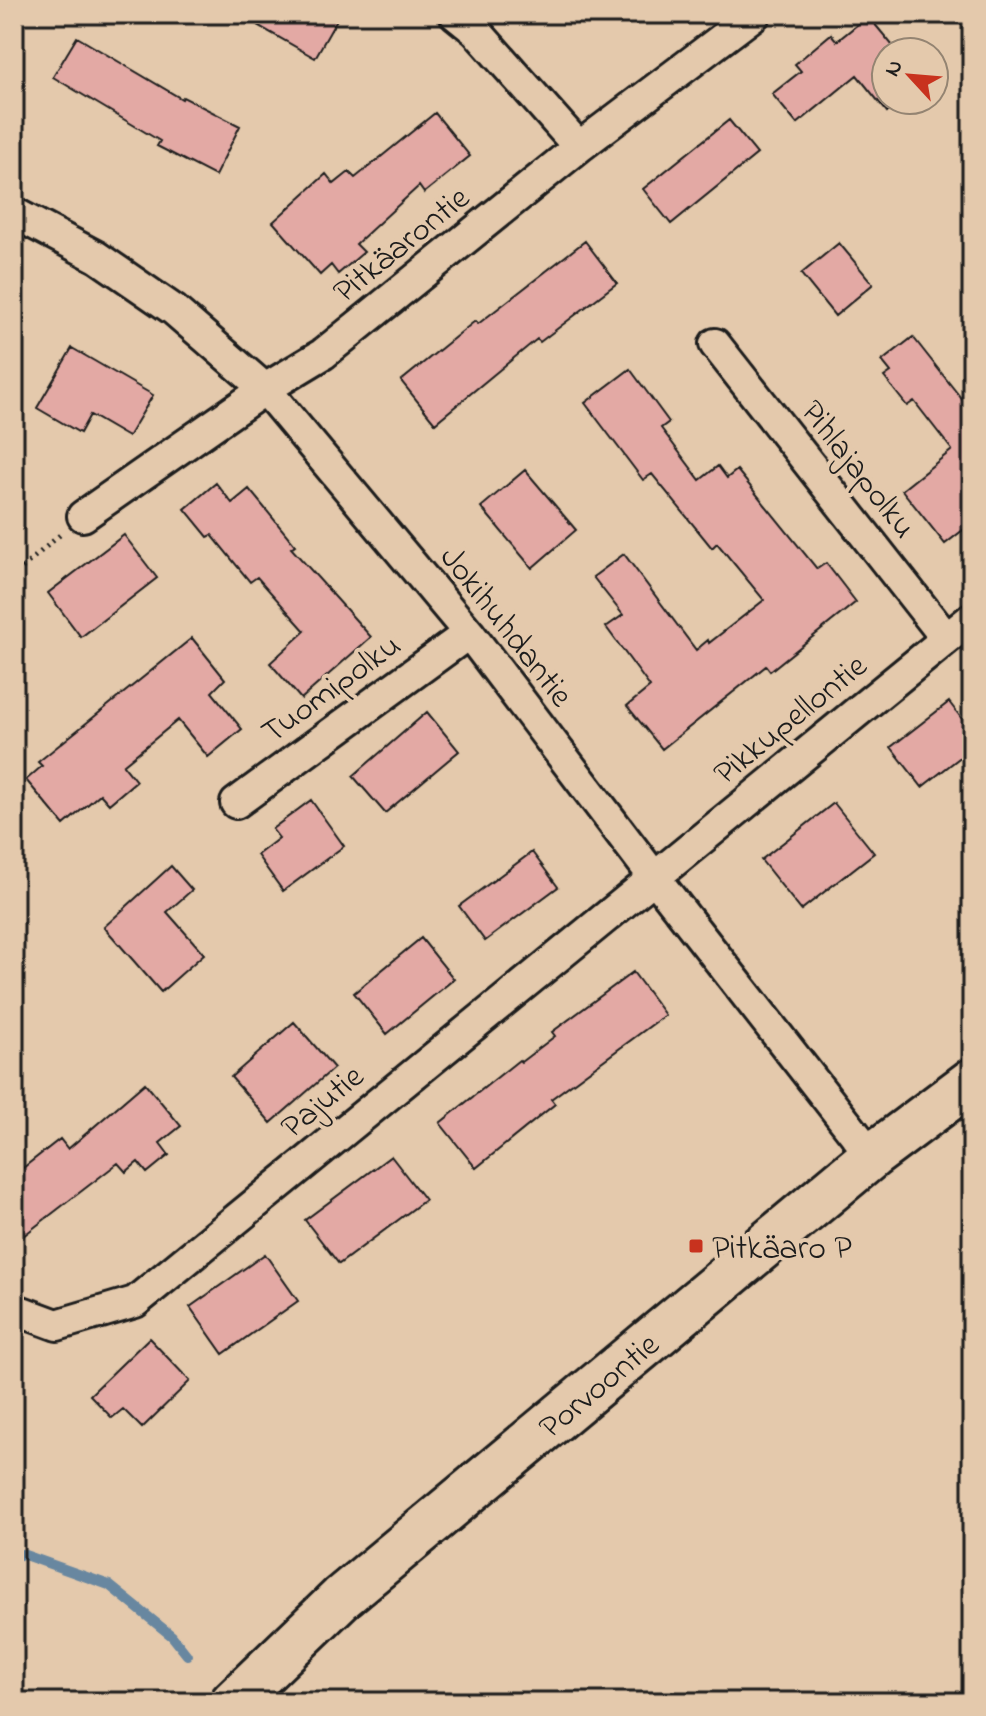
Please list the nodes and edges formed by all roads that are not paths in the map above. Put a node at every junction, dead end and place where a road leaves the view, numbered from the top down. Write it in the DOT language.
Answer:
graph roads {
  1 [pos="455,14"];
  2 [pos="755,14"];
  3 [pos="579,147"];
  4 [pos="14,213"];
  5 [pos="715,344"];
  6 [pos="265,389"];
  7 [pos="83,516"];
  8 [pos="972,618"];
  9 [pos="469,633"];
  10 [pos="946,638"];
  11 [pos="236,803"];
  12 [pos="654,877"];
  13 [pos="972,1081"];
  14 [pos="872,1156"];
  15 [pos="14,1309"];
  16 [pos="233,1702"];
  1 -- 3 [label="street"];
  2 -- 3 [label="street, Pitkäarontie"];
  3 -- 6 [label="street, Pitkäarontie"];
  4 -- 6 [label="street, Jokihuhdantie"];
  5 -- 10 [label="street, Pihlajapolku"];
  6 -- 7 [label="street, Pitkäarontie"];
  6 -- 9 [label="street, Jokihuhdantie"];
  8 -- 10 [label="street, Pikkupellontie"];
  9 -- 11 [label="street, Tuomipolku"];
  9 -- 12 [label="street, Jokihuhdantie"];
  10 -- 12 [label="street, Pikkupellontie"];
  12 -- 14 [label="street, Jokihuhdantie"];
  12 -- 15 [label="street, Pajutie"];
  13 -- 14 [label="main road, Porvoontie"];
  14 -- 16 [label="main road, Porvoontie"];
}
